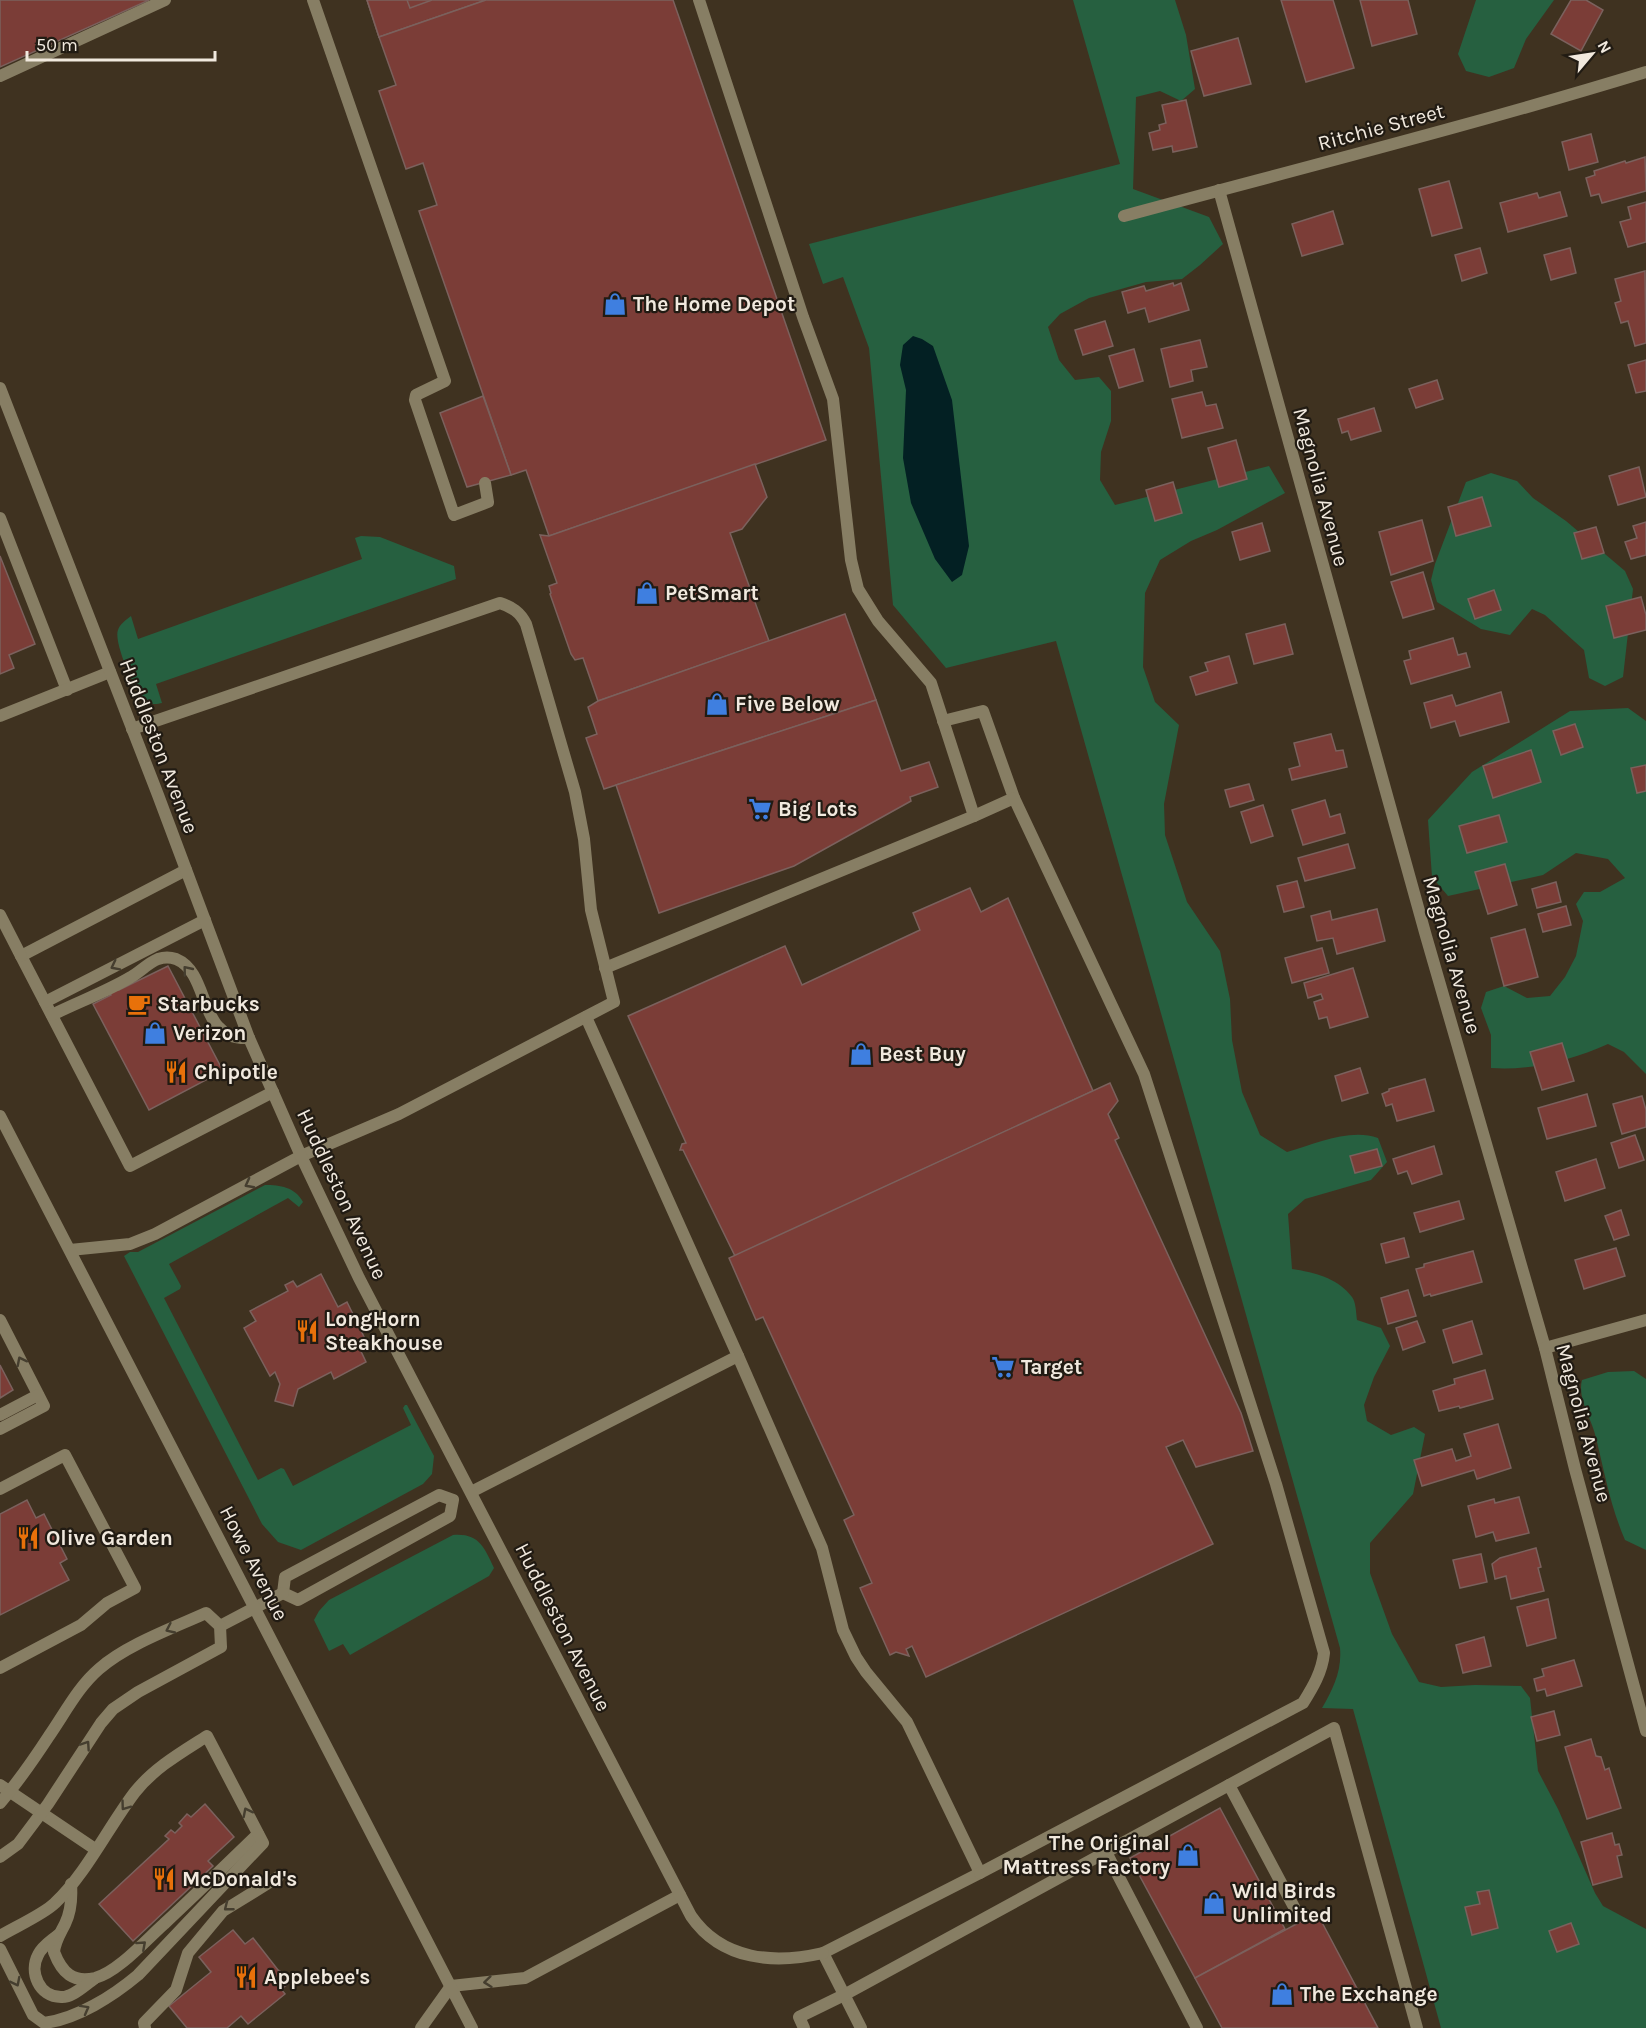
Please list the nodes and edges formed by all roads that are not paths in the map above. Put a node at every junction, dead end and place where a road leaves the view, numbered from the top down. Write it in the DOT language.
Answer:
graph roads {
  1 [pos="165,0"];
  2 [pos="313,0"];
  3 [pos="699,0"];
  4 [pos="1646,72"];
  5 [pos="0,76"];
  6 [pos="1219,190"];
  7 [pos="1124,216"];
  8 [pos="0,388"];
  9 [pos="485,483"];
  10 [pos="0,518"];
  11 [pos="110,672"];
  12 [pos="67,690"];
  13 [pos="0,716"];
  14 [pos="943,721"];
  15 [pos="132,729"];
  16 [pos="1014,798"];
  17 [pos="974,816"];
  18 [pos="186,870"];
  19 [pos="0,915"];
  20 [pos="205,920"];
  21 [pos="21,956"];
  22 [pos="605,968"];
  23 [pos="45,1002"];
  24 [pos="52,1015"];
  25 [pos="586,1017"];
  26 [pos="249,1038"];
  27 [pos="273,1092"];
  28 [pos="0,1116"];
  29 [pos="301,1156"];
  30 [pos="70,1250"];
  31 [pos="0,1320"];
  32 [pos="1646,1320"];
  33 [pos="1545,1348"];
  34 [pos="738,1356"];
  35 [pos="38,1395"];
  36 [pos="0,1415"];
  37 [pos="0,1429"];
  38 [pos="0,1489"];
  39 [pos="471,1491"];
  40 [pos="283,1593"];
  41 [pos="255,1609"];
  42 [pos="220,1626"];
  43 [pos="0,1668"];
  44 [pos="1646,1731"];
  45 [pos="1229,1785"];
  46 [pos="5,1788"];
  47 [pos="0,1803"];
  48 [pos="41,1813"];
  49 [pos="258,1834"];
  50 [pos="95,1849"];
  51 [pos="1106,1852"];
  52 [pos="0,1857"];
  53 [pos="980,1873"];
  54 [pos="278,1877"];
  55 [pos="70,1884"];
  56 [pos="680,1895"];
  57 [pos="1294,1907"];
  58 [pos="58,1935"];
  59 [pos="0,1936"];
  60 [pos="0,1949"];
  61 [pos="823,1953"];
  62 [pos="97,1977"];
  63 [pos="451,1986"];
  64 [pos="844,1995"];
  65 [pos="145,2028"];
  66 [pos="421,2028"];
  67 [pos="472,2028"];
  68 [pos="804,2028"];
  69 [pos="861,2028"];
  70 [pos="1197,2028"];
  71 [pos="1417,2028"];
  1 -- 5 [label="street"];
  2 -- 9 [label="street"];
  3 -- 14 [label="street"];
  4 -- 6 [label="street, Ritchie Street"];
  6 -- 7 [label="street, Ritchie Street"];
  6 -- 33 [label="street, Magnolia Avenue"];
  8 -- 11 [label="street, Huddleston Avenue"];
  10 -- 12 [label="street"];
  11 -- 12 [label="street"];
  11 -- 15 [label="street, Huddleston Avenue"];
  12 -- 13 [label="street"];
  14 -- 16 [label="street, Huddleston Avenue"];
  14 -- 17 [label="street"];
  15 -- 18 [label="street, Huddleston Avenue"];
  15 -- 22 [label="street"];
  16 -- 17 [label="street"];
  16 -- 53 [label="street, Huddleston Avenue"];
  17 -- 22 [label="street"];
  18 -- 20 [label="street, Huddleston Avenue"];
  18 -- 21 [label="street"];
  19 -- 21 [label="street"];
  20 -- 23 [label="street, one-way"];
  20 -- 26 [label="street, Huddleston Avenue"];
  21 -- 23 [label="street"];
  22 -- 25 [label="street"];
  23 -- 24 [label="street"];
  26 -- 24 [label="street, one-way"];
  24 -- 27 [label="street"];
  25 -- 29 [label="street"];
  25 -- 34 [label="street"];
  26 -- 27 [label="street, Huddleston Avenue"];
  27 -- 29 [label="street, Huddleston Avenue"];
  28 -- 30 [label="street, Howe Avenue"];
  29 -- 30 [label="street, one-way"];
  29 -- 39 [label="street, Huddleston Avenue"];
  30 -- 41 [label="street, Howe Avenue"];
  35 -- 31 [label="street, one-way"];
  32 -- 33 [label="street"];
  33 -- 44 [label="street, Magnolia Avenue"];
  34 -- 39 [label="street"];
  34 -- 53 [label="street"];
  35 -- 36 [label="street"];
  35 -- 37 [label="street"];
  38 -- 43 [label="street"];
  39 -- 56 [label="street, Huddleston Avenue"];
  40 -- 40 [label="street"];
  40 -- 41 [label="street"];
  41 -- 42 [label="street"];
  41 -- 63 [label="street, Howe Avenue"];
  42 -- 46 [label="street, one-way"];
  48 -- 42 [label="street, one-way"];
  45 -- 51 [label="street"];
  45 -- 57 [label="street"];
  45 -- 71 [label="street"];
  46 -- 47 [label="street"];
  46 -- 48 [label="street"];
  48 -- 50 [label="street"];
  48 -- 52 [label="street"];
  49 -- 50 [label="street, one-way"];
  60 -- 49 [label="street, one-way"];
  62 -- 49 [label="street, one-way"];
  50 -- 55 [label="street"];
  51 -- 64 [label="street"];
  51 -- 70 [label="street"];
  53 -- 61 [label="street, Huddleston Avenue"];
  54 -- 65 [label="street, one-way"];
  55 -- 58 [label="street"];
  55 -- 59 [label="street"];
  56 -- 61 [label="street, Huddleston Avenue"];
  56 -- 63 [label="street, one-way"];
  58 -- 62 [label="street"];
  58 -- 62 [label="street"];
  61 -- 64 [label="street"];
  63 -- 66 [label="street"];
  63 -- 67 [label="street, Howe Avenue"];
  64 -- 68 [label="street"];
  64 -- 69 [label="street"];
}
